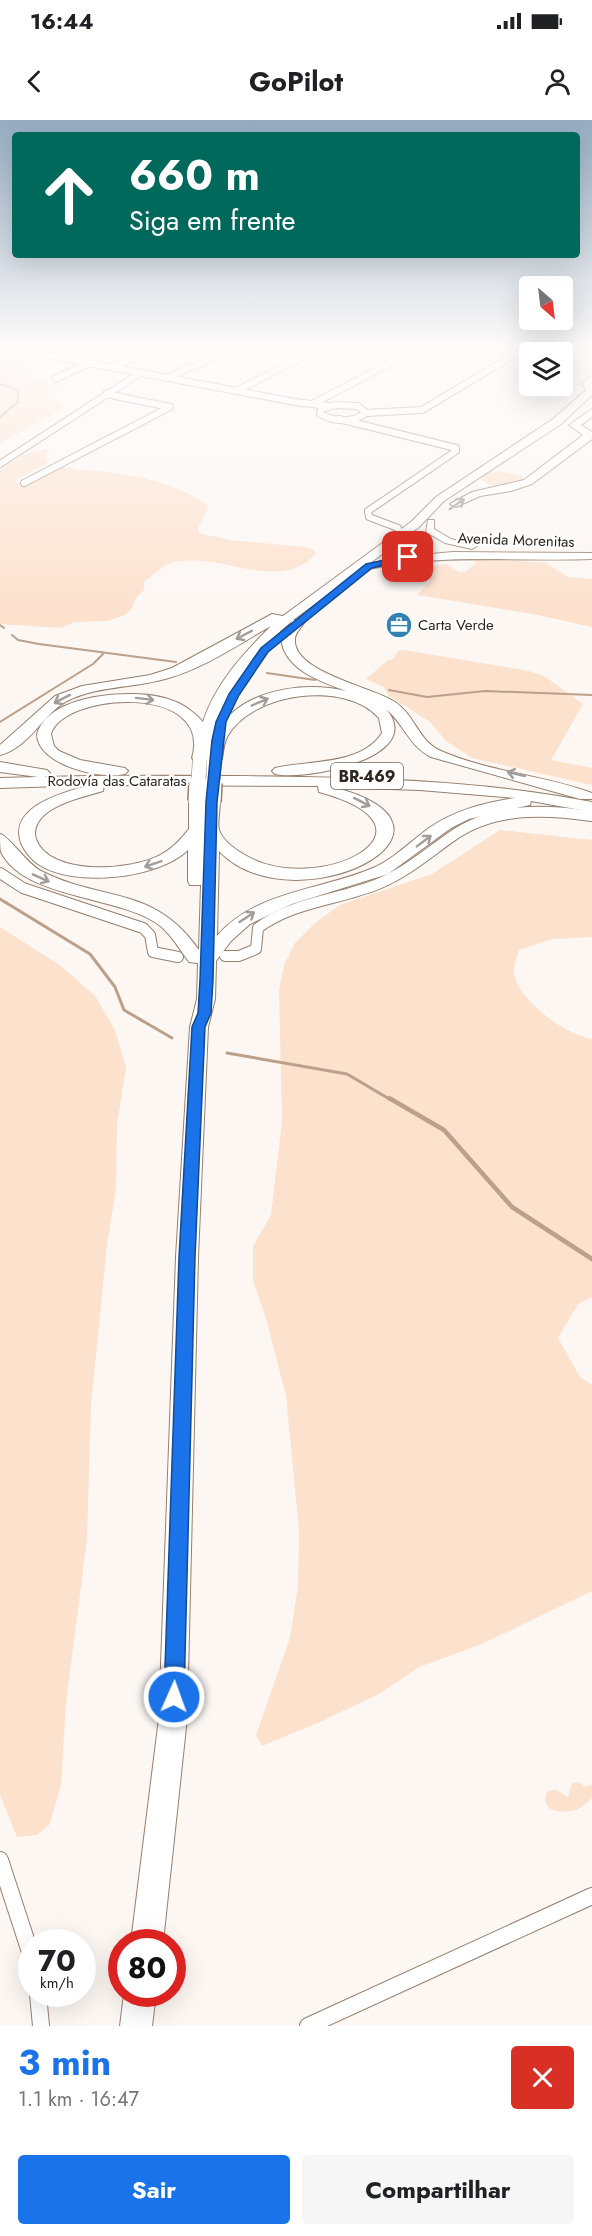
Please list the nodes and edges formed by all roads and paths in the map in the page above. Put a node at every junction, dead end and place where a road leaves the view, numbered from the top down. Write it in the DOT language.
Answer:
graph roads {
  1 [pos="39,438"];
  2 [pos="111,438"];
  3 [pos="415,438"];
  4 [pos="531,438"];
  5 [pos="579,438"];
  6 [pos="586,438"];
  7 [pos="579,443"];
  8 [pos="0,464"];
  9 [pos="24,483"];
  10 [pos="426,521"];
  11 [pos="388,524"];
  12 [pos="400,536"];
  13 [pos="592,551"];
  14 [pos="592,556"];
  15 [pos="369,566"];
  16 [pos="314,598"];
  17 [pos="297,623"];
  18 [pos="210,740"];
  19 [pos="0,751"];
  20 [pos="0,766"];
  21 [pos="140,773"];
  22 [pos="47,774"];
  23 [pos="259,774"];
  24 [pos="0,775"];
  25 [pos="157,781"];
  26 [pos="244,781"];
  27 [pos="0,783"];
  28 [pos="592,799"];
  29 [pos="554,800"];
  30 [pos="592,807"];
  31 [pos="592,816"];
  32 [pos="204,829"];
  33 [pos="0,839"];
  34 [pos="0,873"];
  35 [pos="202,958"];
  36 [pos="0,1860"];
  37 [pos="592,1896"];
  38 [pos="23,1929"];
  39 [pos="149,1929"];
  40 [pos="39,2007"];
  41 [pos="138,2007"];
  42 [pos="41,2026"];
  43 [pos="136,2026"];
  44 [pos="308,2026"];
  1 -- 8 [label="street"];
  2 -- 9 [label="street"];
  3 -- 11 [label="street"];
  4 -- 10 [label="highway"];
  5 -- 7 [label="highway"];
  6 -- 7 [label="highway"];
  10 -- 7 [label="highway, one-way"];
  10 -- 11 [label="street"];
  10 -- 12 [label="highway"];
  10 -- 13 [label="main road, Avenida Morenitas"];
  10 -- 15 [label="highway"];
  11 -- 12 [label="street"];
  12 -- 16 [label="highway"];
  14 -- 15 [label="main road, Avenida Morenitas"];
  15 -- 17 [label="highway"];
  16 -- 18 [label="highway"];
  16 -- 19 [label="highway, one-way"];
  17 -- 18 [label="highway"];
  28 -- 17 [label="highway, one-way"];
  21 -- 18 [label="highway, one-way"];
  18 -- 23 [label="highway, one-way"];
  18 -- 32 [label="highway, bridge"];
  20 -- 22 [label="highway"];
  21 -- 22 [label="highway, Rodovía das Cataratas / BR-469"];
  21 -- 23 [label="highway, Rodovía das Cataratas / BR-469"];
  22 -- 24 [label="highway, Rodovía das Cataratas / BR-469"];
  23 -- 28 [label="highway, Rodovía das Cataratas / BR-469"];
  25 -- 26 [label="highway, Rodovía das Cataratas / BR-469"];
  25 -- 27 [label="highway, Rodovía das Cataratas / BR-469"];
  32 -- 25 [label="highway, one-way"];
  26 -- 29 [label="highway, Rodovía das Cataratas / BR-469"];
  26 -- 32 [label="highway, one-way"];
  29 -- 30 [label="highway, Rodovía das Cataratas / BR-469"];
  35 -- 29 [label="highway, one-way"];
  31 -- 35 [label="street"];
  32 -- 35 [label="highway"];
  33 -- 35 [label="highway, one-way"];
  34 -- 35 [label="street"];
  35 -- 39 [label="highway"];
  36 -- 38 [label="street"];
  37 -- 44 [label="street"];
  40 -- 42 [label="street"];
  41 -- 43 [label="highway"];
}
